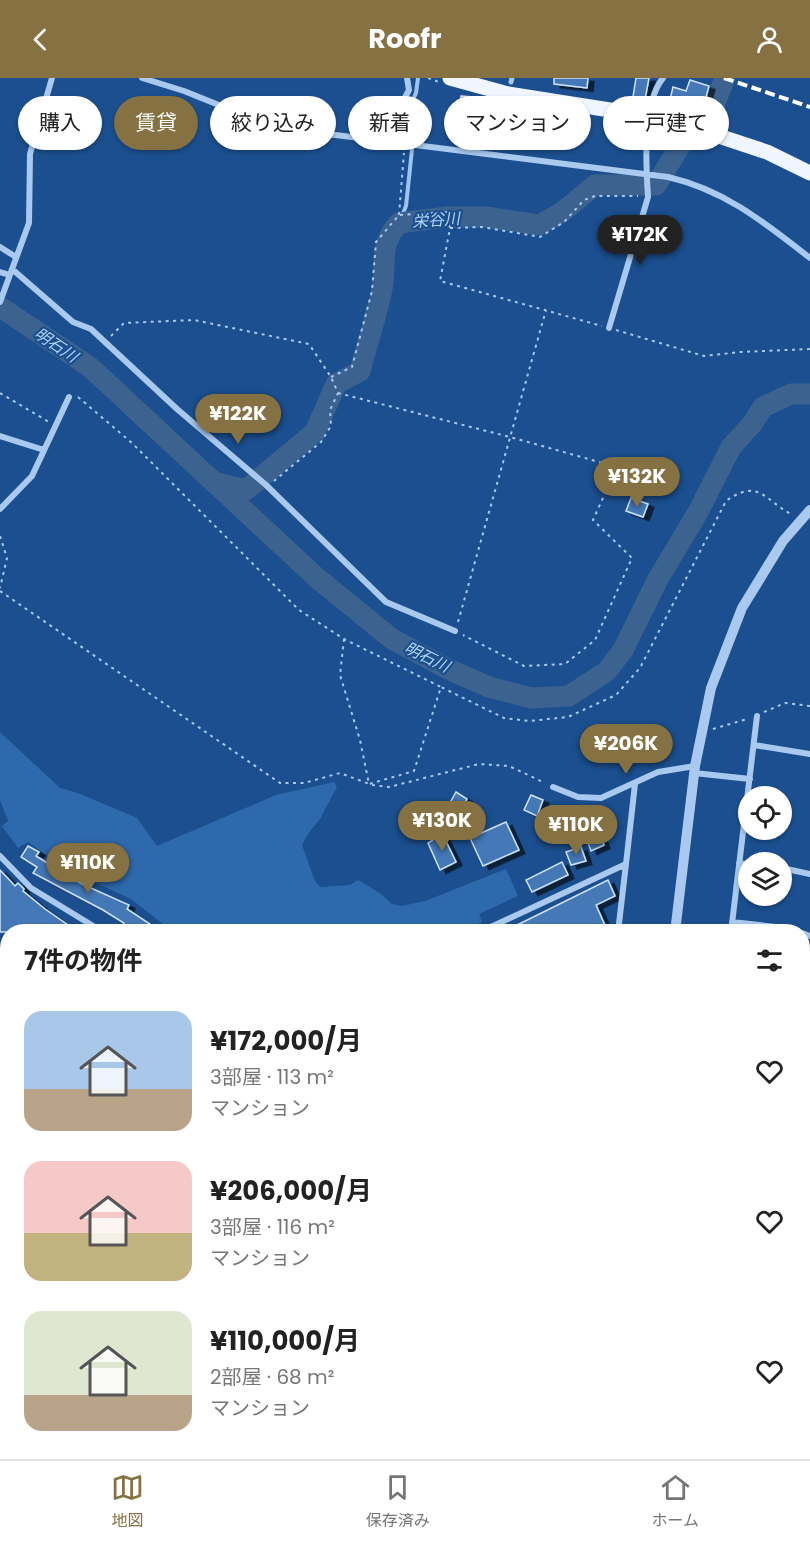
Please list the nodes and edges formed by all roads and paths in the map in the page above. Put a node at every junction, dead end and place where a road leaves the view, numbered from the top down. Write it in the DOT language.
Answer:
graph roads {
  1 [pos="52,78"];
  2 [pos="142,78"];
  3 [pos="407,78"];
  4 [pos="450,78"];
  5 [pos="663,78"];
  6 [pos="406,96"];
  7 [pos="653,96"];
  8 [pos="603,109"];
  9 [pos="348,137"];
  10 [pos="729,139"];
  11 [pos="432,147"];
  12 [pos="404,150"];
  13 [pos="649,150"];
  14 [pos="810,173"];
  15 [pos="649,177"];
  16 [pos="648,194"];
  17 [pos="399,214"];
  18 [pos="450,228"];
  19 [pos="0,247"];
  20 [pos="16,257"];
  21 [pos="810,258"];
  22 [pos="0,272"];
  23 [pos="11,272"];
  24 [pos="0,302"];
  25 [pos="546,310"];
  26 [pos="609,328"];
  27 [pos="105,343"];
  28 [pos="810,349"];
  29 [pos="331,376"];
  30 [pos="0,393"];
  31 [pos="338,393"];
  32 [pos="69,397"];
  33 [pos="55,425"];
  34 [pos="0,436"];
  35 [pos="510,436"];
  36 [pos="44,450"];
  37 [pos="267,486"];
  38 [pos="0,509"];
  39 [pos="807,514"];
  40 [pos="0,536"];
  41 [pos="0,590"];
  42 [pos="455,631"];
  43 [pos="344,639"];
  44 [pos="441,687"];
  45 [pos="757,716"];
  46 [pos="754,745"];
  47 [pos="810,754"];
  48 [pos="694,770"];
  49 [pos="750,780"];
  50 [pos="369,784"];
  51 [pos="635,784"];
  52 [pos="553,787"];
  53 [pos="741,852"];
  54 [pos="0,856"];
  55 [pos="626,864"];
  56 [pos="792,870"];
  57 [pos="810,874"];
  58 [pos="738,878"];
  59 [pos="732,922"];
  60 [pos="90,924"];
  61 [pos="497,924"];
  62 [pos="619,924"];
  63 [pos="676,924"];
  64 [pos="750,924"];
  1 -- 20 [label="street"];
  2 -- 9 [label="street"];
  3 -- 6 [label="street"];
  4 -- 8 [label="main road"];
  5 -- 7 [label="street"];
  10 -- 14 [label="main road"];
  11 -- 15 [label="street"];
  12 -- 17 [label="path"];
  13 -- 15 [label="street"];
  15 -- 16 [label="street"];
  15 -- 21 [label="street"];
  16 -- 18 [label="path"];
  16 -- 26 [label="street"];
  17 -- 18 [label="path"];
  17 -- 29 [label="path"];
  18 -- 25 [label="path"];
  19 -- 20 [label="street"];
  20 -- 23 [label="street"];
  22 -- 23 [label="street"];
  23 -- 24 [label="street"];
  23 -- 27 [label="street"];
  25 -- 26 [label="path"];
  25 -- 35 [label="path"];
  26 -- 28 [label="path"];
  27 -- 29 [label="path"];
  27 -- 37 [label="street"];
  29 -- 31 [label="path"];
  30 -- 33 [label="path"];
  31 -- 35 [label="path"];
  31 -- 37 [label="path"];
  32 -- 33 [label="street"];
  32 -- 43 [label="path"];
  33 -- 36 [label="street"];
  34 -- 36 [label="street"];
  35 -- 42 [label="path"];
  35 -- 42 [label="path"];
  36 -- 38 [label="street"];
  37 -- 42 [label="street"];
  39 -- 44 [label="path"];
  39 -- 48 [label="street"];
  40 -- 41 [label="path"];
  41 -- 50 [label="path"];
  43 -- 44 [label="path"];
  43 -- 50 [label="path"];
  44 -- 50 [label="path"];
  45 -- 46 [label="street"];
  46 -- 47 [label="street"];
  46 -- 49 [label="street"];
  48 -- 49 [label="street"];
  48 -- 51 [label="street"];
  48 -- 63 [label="street"];
  49 -- 53 [label="street"];
  50 -- 52 [label="path"];
  51 -- 52 [label="street"];
  51 -- 55 [label="street"];
  54 -- 60 [label="street"];
  55 -- 61 [label="street"];
  55 -- 62 [label="street"];
  56 -- 57 [label="street"];
  58 -- 59 [label="street"];
  59 -- 64 [label="street"];
}
